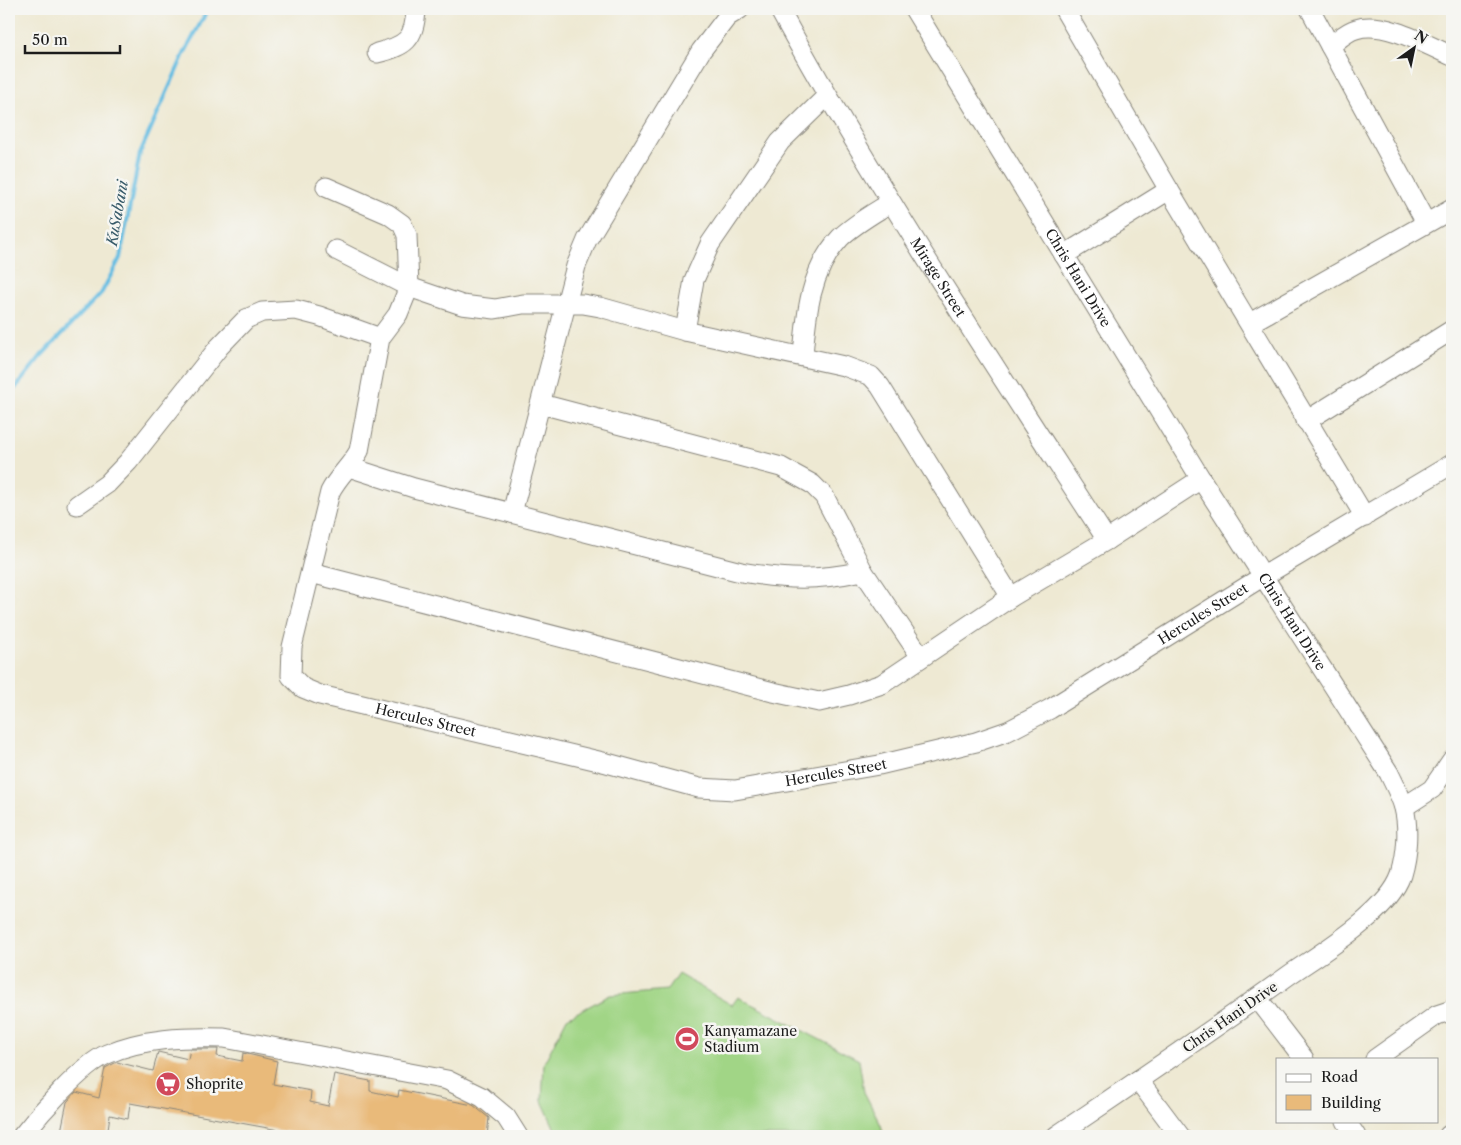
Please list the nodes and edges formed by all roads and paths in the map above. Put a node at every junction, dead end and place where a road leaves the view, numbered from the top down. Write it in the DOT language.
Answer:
graph roads {
  1 [pos="416,9"];
  2 [pos="740,9"];
  3 [pos="779,9"];
  4 [pos="914,9"];
  5 [pos="1064,9"];
  6 [pos="1310,9"];
  7 [pos="1330,46"];
  8 [pos="377,53"];
  9 [pos="1452,56"];
  10 [pos="827,96"];
  11 [pos="326,187"];
  12 [pos="1169,190"];
  13 [pos="890,203"];
  14 [pos="1452,209"];
  15 [pos="1426,223"];
  16 [pos="336,250"];
  17 [pos="1064,255"];
  18 [pos="409,287"];
  19 [pos="566,304"];
  20 [pos="1250,324"];
  21 [pos="1452,330"];
  22 [pos="685,331"];
  23 [pos="380,338"];
  24 [pos="803,356"];
  25 [pos="541,404"];
  26 [pos="1306,421"];
  27 [pos="1452,464"];
  28 [pos="349,466"];
  29 [pos="1201,480"];
  30 [pos="77,505"];
  31 [pos="512,514"];
  32 [pos="1365,517"];
  33 [pos="1107,540"];
  34 [pos="863,571"];
  35 [pos="311,573"];
  36 [pos="1262,577"];
  37 [pos="1011,597"];
  38 [pos="921,657"];
  39 [pos="1452,760"];
  40 [pos="1404,807"];
  41 [pos="1258,999"];
  42 [pos="1452,1010"];
  43 [pos="1303,1058"];
  44 [pos="1376,1058"];
  45 [pos="1138,1080"];
  46 [pos="1347,1122"];
  47 [pos="1452,1133"];
  48 [pos="22,1136"];
  49 [pos="518,1136"];
  50 [pos="1056,1136"];
  51 [pos="1180,1136"];
  52 [pos="1356,1136"];
  53 [pos="1448,1136"];
  1 -- 8 [label="street"];
  2 -- 19 [label="street"];
  3 -- 10 [label="street, Mirage Street"];
  4 -- 17 [label="street, Chris Hani Drive"];
  5 -- 12 [label="street"];
  6 -- 7 [label="street"];
  7 -- 9 [label="street"];
  7 -- 15 [label="street"];
  10 -- 13 [label="street, Mirage Street"];
  10 -- 22 [label="street"];
  11 -- 18 [label="street"];
  12 -- 17 [label="street"];
  12 -- 20 [label="street"];
  13 -- 24 [label="street"];
  13 -- 33 [label="street, Mirage Street"];
  14 -- 15 [label="street"];
  15 -- 20 [label="street"];
  16 -- 18 [label="street"];
  17 -- 29 [label="street, Chris Hani Drive"];
  18 -- 19 [label="street"];
  18 -- 23 [label="street"];
  19 -- 22 [label="street"];
  19 -- 25 [label="street"];
  20 -- 26 [label="street"];
  21 -- 26 [label="street"];
  22 -- 24 [label="street"];
  23 -- 28 [label="street, Hercules Street"];
  23 -- 30 [label="street"];
  24 -- 37 [label="street"];
  25 -- 31 [label="street"];
  25 -- 34 [label="street"];
  26 -- 32 [label="street"];
  27 -- 32 [label="street, Hercules Street"];
  28 -- 31 [label="street"];
  28 -- 35 [label="street, Hercules Street"];
  29 -- 33 [label="street"];
  29 -- 36 [label="street, Chris Hani Drive"];
  31 -- 34 [label="street"];
  32 -- 36 [label="street, Hercules Street"];
  33 -- 37 [label="street"];
  34 -- 38 [label="street"];
  35 -- 36 [label="street, Hercules Street"];
  35 -- 38 [label="street"];
  36 -- 40 [label="street, Chris Hani Drive"];
  37 -- 38 [label="street"];
  39 -- 40 [label="street"];
  40 -- 41 [label="street, Chris Hani Drive"];
  41 -- 43 [label="street"];
  41 -- 45 [label="street, Chris Hani Drive"];
  42 -- 44 [label="street"];
  45 -- 50 [label="street, Chris Hani Drive"];
  45 -- 51 [label="street"];
  46 -- 52 [label="street"];
  47 -- 53 [label="street"];
  48 -- 49 [label="street"];
}
